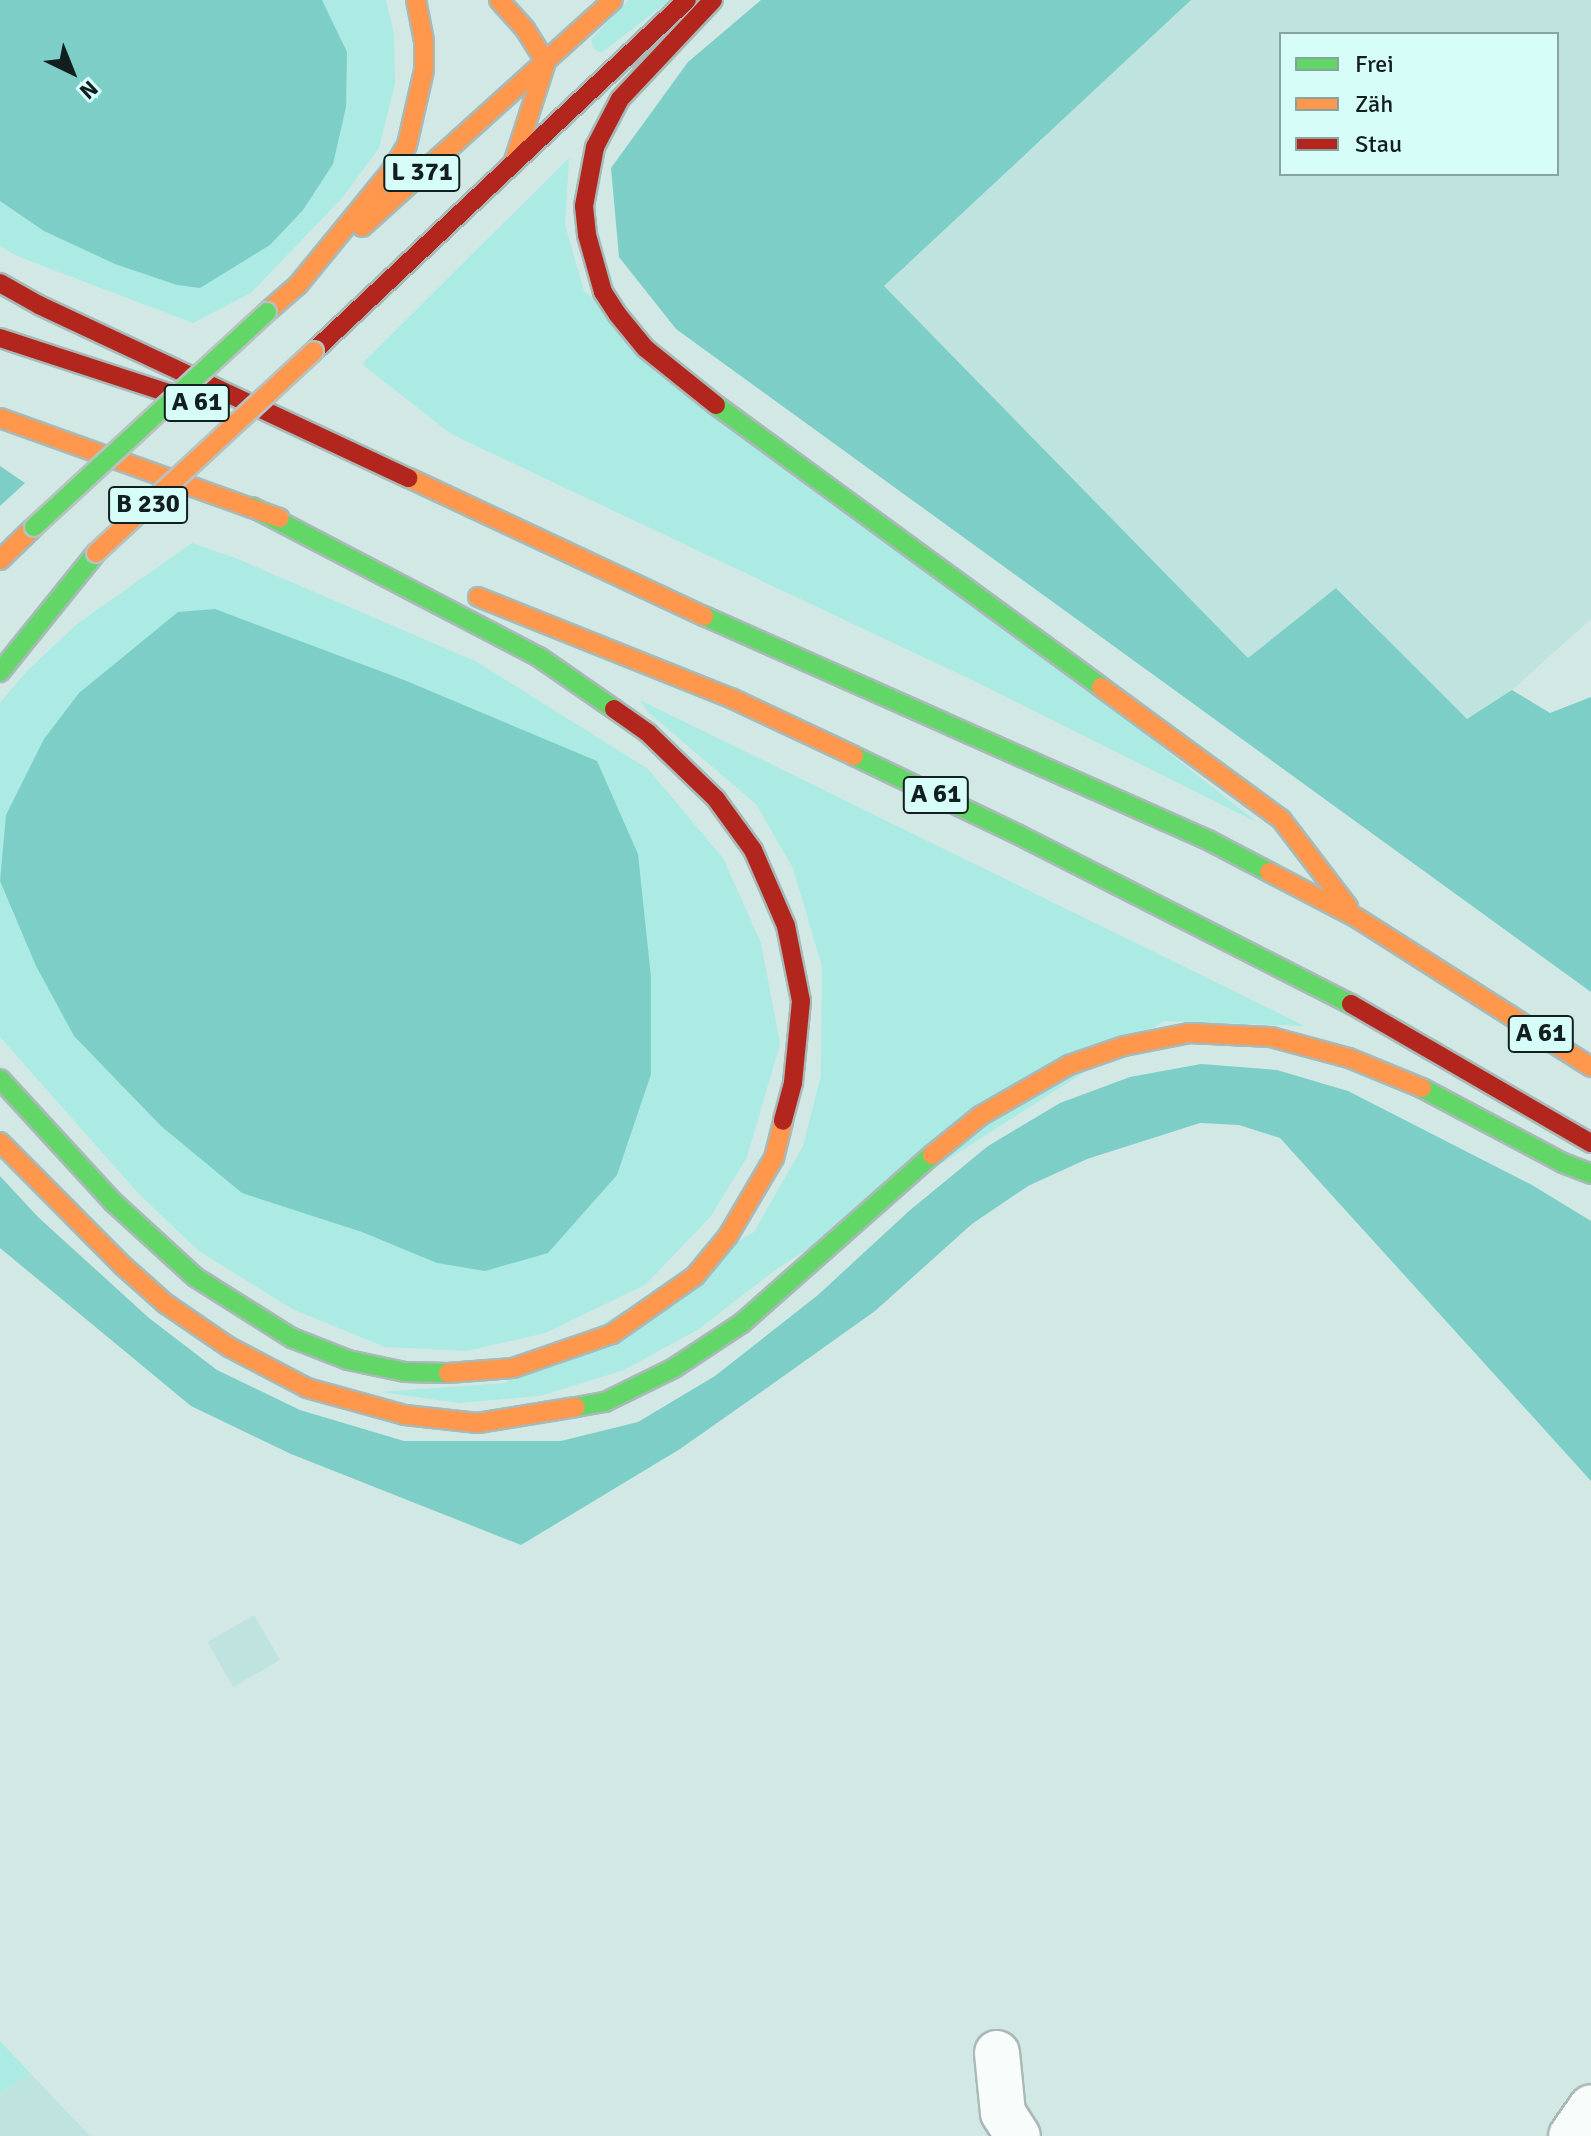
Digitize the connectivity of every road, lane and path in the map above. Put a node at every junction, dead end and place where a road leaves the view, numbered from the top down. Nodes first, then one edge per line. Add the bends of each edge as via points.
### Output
1 (416, 0) edge
2 (499, 0) edge
3 (613, 0) edge
4 (687, 0) edge
5 (713, 0) edge
6 (546, 62) junction
7 (513, 164) junction
8 (0, 283) edge
9 (298, 285) junction
10 (0, 338) edge
11 (0, 418) edge
12 (135, 433) joint
13 (200, 456) joint
14 (393, 467) junction
15 (252, 507) junction
16 (96, 553) junction
17 (0, 560) edge
18 (426, 577) dead end
19 (455, 588) dead end
20 (0, 643) edge
21 (0, 672) edge
22 (1357, 918) junction
23 (1591, 1067) edge
24 (0, 1079) edge
25 (0, 1142) edge
26 (1591, 1143) edge
27 (1591, 1174) edge
28 (997, 2053) dead end
29 (1591, 2107) edge
30 (1018, 2136) edge
31 (1571, 2136) edge

1 - 9 main road via 424,70 407,145
2 - 6 main road
3 - 6 main road, L 371
4 - 7 main road, L 371
5 - 22 main road via 620,99 595,147 585,192 587,235 603,292 618,315 681,379 1281,819
6 - 7 main road
6 - 9 main road, L 371
7 - 13 main road, L 371, bridge
8 - 14 main road
9 - 12 main road, L 371, bridge
10 - 14 main road, A 61
11 - 15 main road
12 - 17 main road, B 230, bridge
13 - 16 main road, B 230, bridge
14 - 22 main road, A 61 via 844,681 1208,840
15 - 18 main road
15 - 24 main road via 539,657 648,733 716,799 753,850 786,926 801,1001 786,1122 774,1158 728,1236 695,1276 612,1334 513,1368 463,1374 405,1372 348,1360 292,1338 195,1277 113,1202
16 - 20 main road, B 230
16 - 21 main road
19 - 26 main road, A 61 via 731,698 1017,834 1307,979
22 - 23 main road, A 61
25 - 27 main road via 122,1265 166,1304 229,1347 307,1388 405,1415 478,1423 605,1402 674,1368 742,1323 980,1116 1069,1065 1124,1046 1189,1033 1230,1034 1271,1037 1336,1054 1432,1092
28 - 30 street via 1003,2113
29 - 31 street

